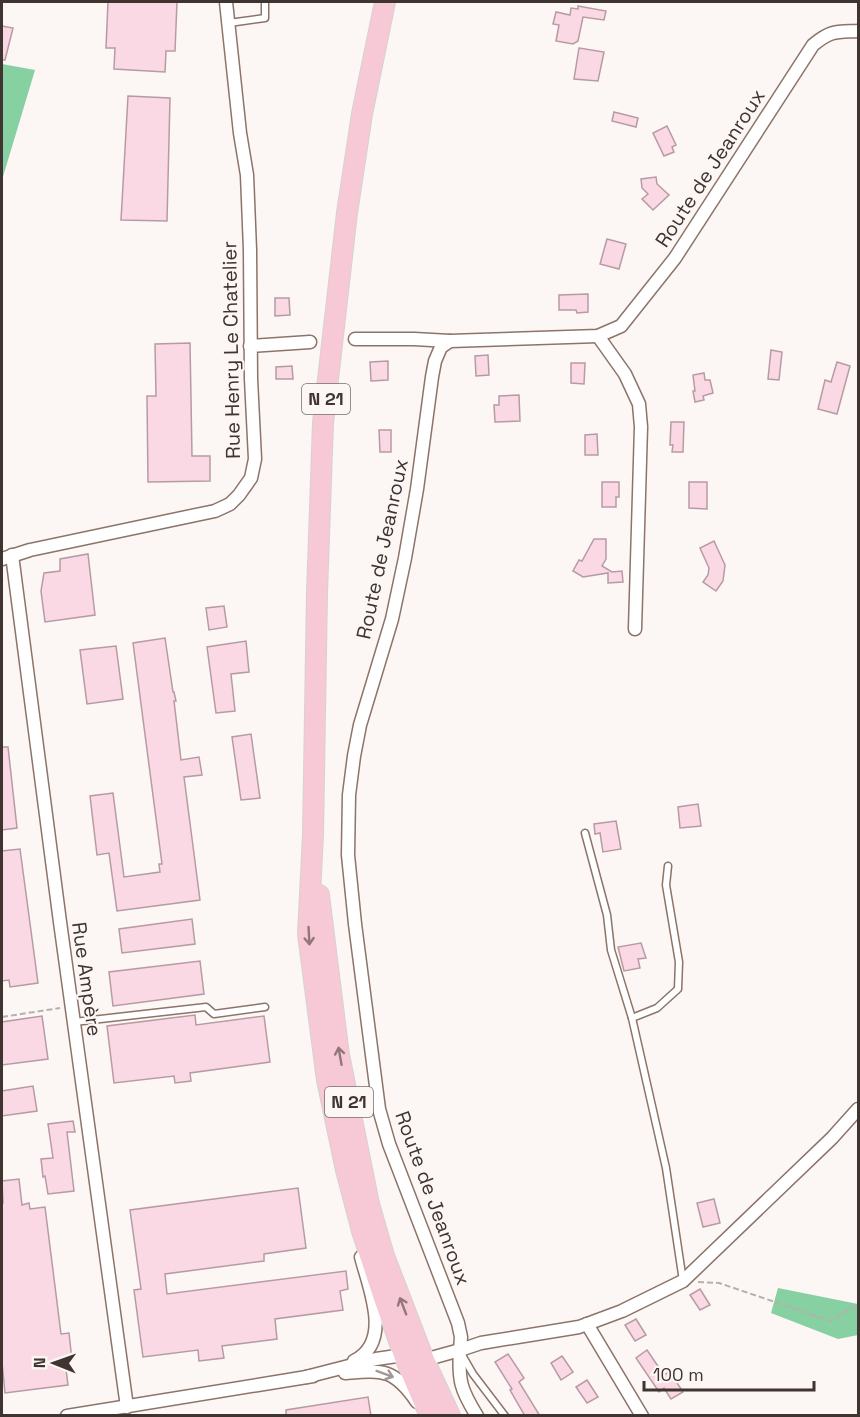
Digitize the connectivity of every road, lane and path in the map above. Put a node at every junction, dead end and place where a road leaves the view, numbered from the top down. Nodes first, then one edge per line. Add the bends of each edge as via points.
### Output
1 (226, 2) edge
2 (265, 2) edge
3 (385, 2) edge
4 (229, 23) junction
5 (858, 31) edge
6 (598, 336) junction
7 (355, 339) dead end
8 (450, 341) junction
9 (310, 342) dead end
10 (250, 346) junction
11 (7, 557) edge
12 (635, 629) dead end
13 (585, 833) dead end
14 (313, 835) junction
15 (668, 866) dead end
16 (71, 1007) junction
17 (265, 1007) dead end
18 (2, 1017) edge
19 (632, 1018) junction
20 (73, 1022) junction
21 (858, 1109) edge
22 (338, 1134) junction
23 (683, 1281) junction
24 (858, 1304) edge
25 (587, 1324) junction
26 (460, 1350) junction
27 (404, 1355) junction
28 (424, 1360) junction
29 (306, 1377) junction
30 (127, 1407) junction
31 (67, 1416) edge
32 (427, 1416) edge
33 (450, 1416) edge
34 (477, 1416) edge
35 (505, 1416) edge
36 (642, 1416) edge

1 - 4 street, Rue Henry Le Chatelier
2 - 4 lane via 265,18
3 - 14 main road, N 21 via 347,213 323,423
4 - 10 street, Rue Henry Le Chatelier via 247,174
5 - 6 street, Route de Jeanroux via 833,32 813,45 675,258 621,326
6 - 8 street, Route de Jeanroux
6 - 12 street via 625,374 639,404
7 - 8 street
8 - 26 street, Route de Jeanroux via 441,347 435,361 405,558 392,619 360,725 349,795 348,855 379,1109 388,1144 458,1323
9 - 10 street
10 - 11 street, Rue Henry Le Chatelier via 255,459 250,478 230,504 215,511
11 - 16 street, Rue Ampère
13 - 19 lane via 607,915 611,950
14 -> 22 main road, N 21 via 308,934
28 -> 14 main road, N 21 via 384,1256 369,1204 339,1055
15 - 19 lane via 666,885 679,962 678,989 657,1008
16 - 18 path
16 - 20 street, Rue Ampère
17 - 20 lane via 214,1014 206,1006
19 - 23 lane via 666,1167
20 - 30 street, Rue Ampère
21 - 23 street
22 - 27 main road, N 21 via 362,1231
22 - 29 street via 335,1145 373,1299 376,1326 368,1352 361,1358
23 - 24 path via 719,1283 831,1321
23 - 25 street
25 - 26 street
25 - 36 street
26 - 28 street
26 - 34 street, Route de Jeanroux via 460,1383
26 - 35 lane
27 - 28 street
27 - 29 street
27 - 32 main road, N 21
28 - 33 main road, N 21
29 - 30 street
29 -> 32 street via 378,1370 393,1376 409,1390
30 - 31 street

